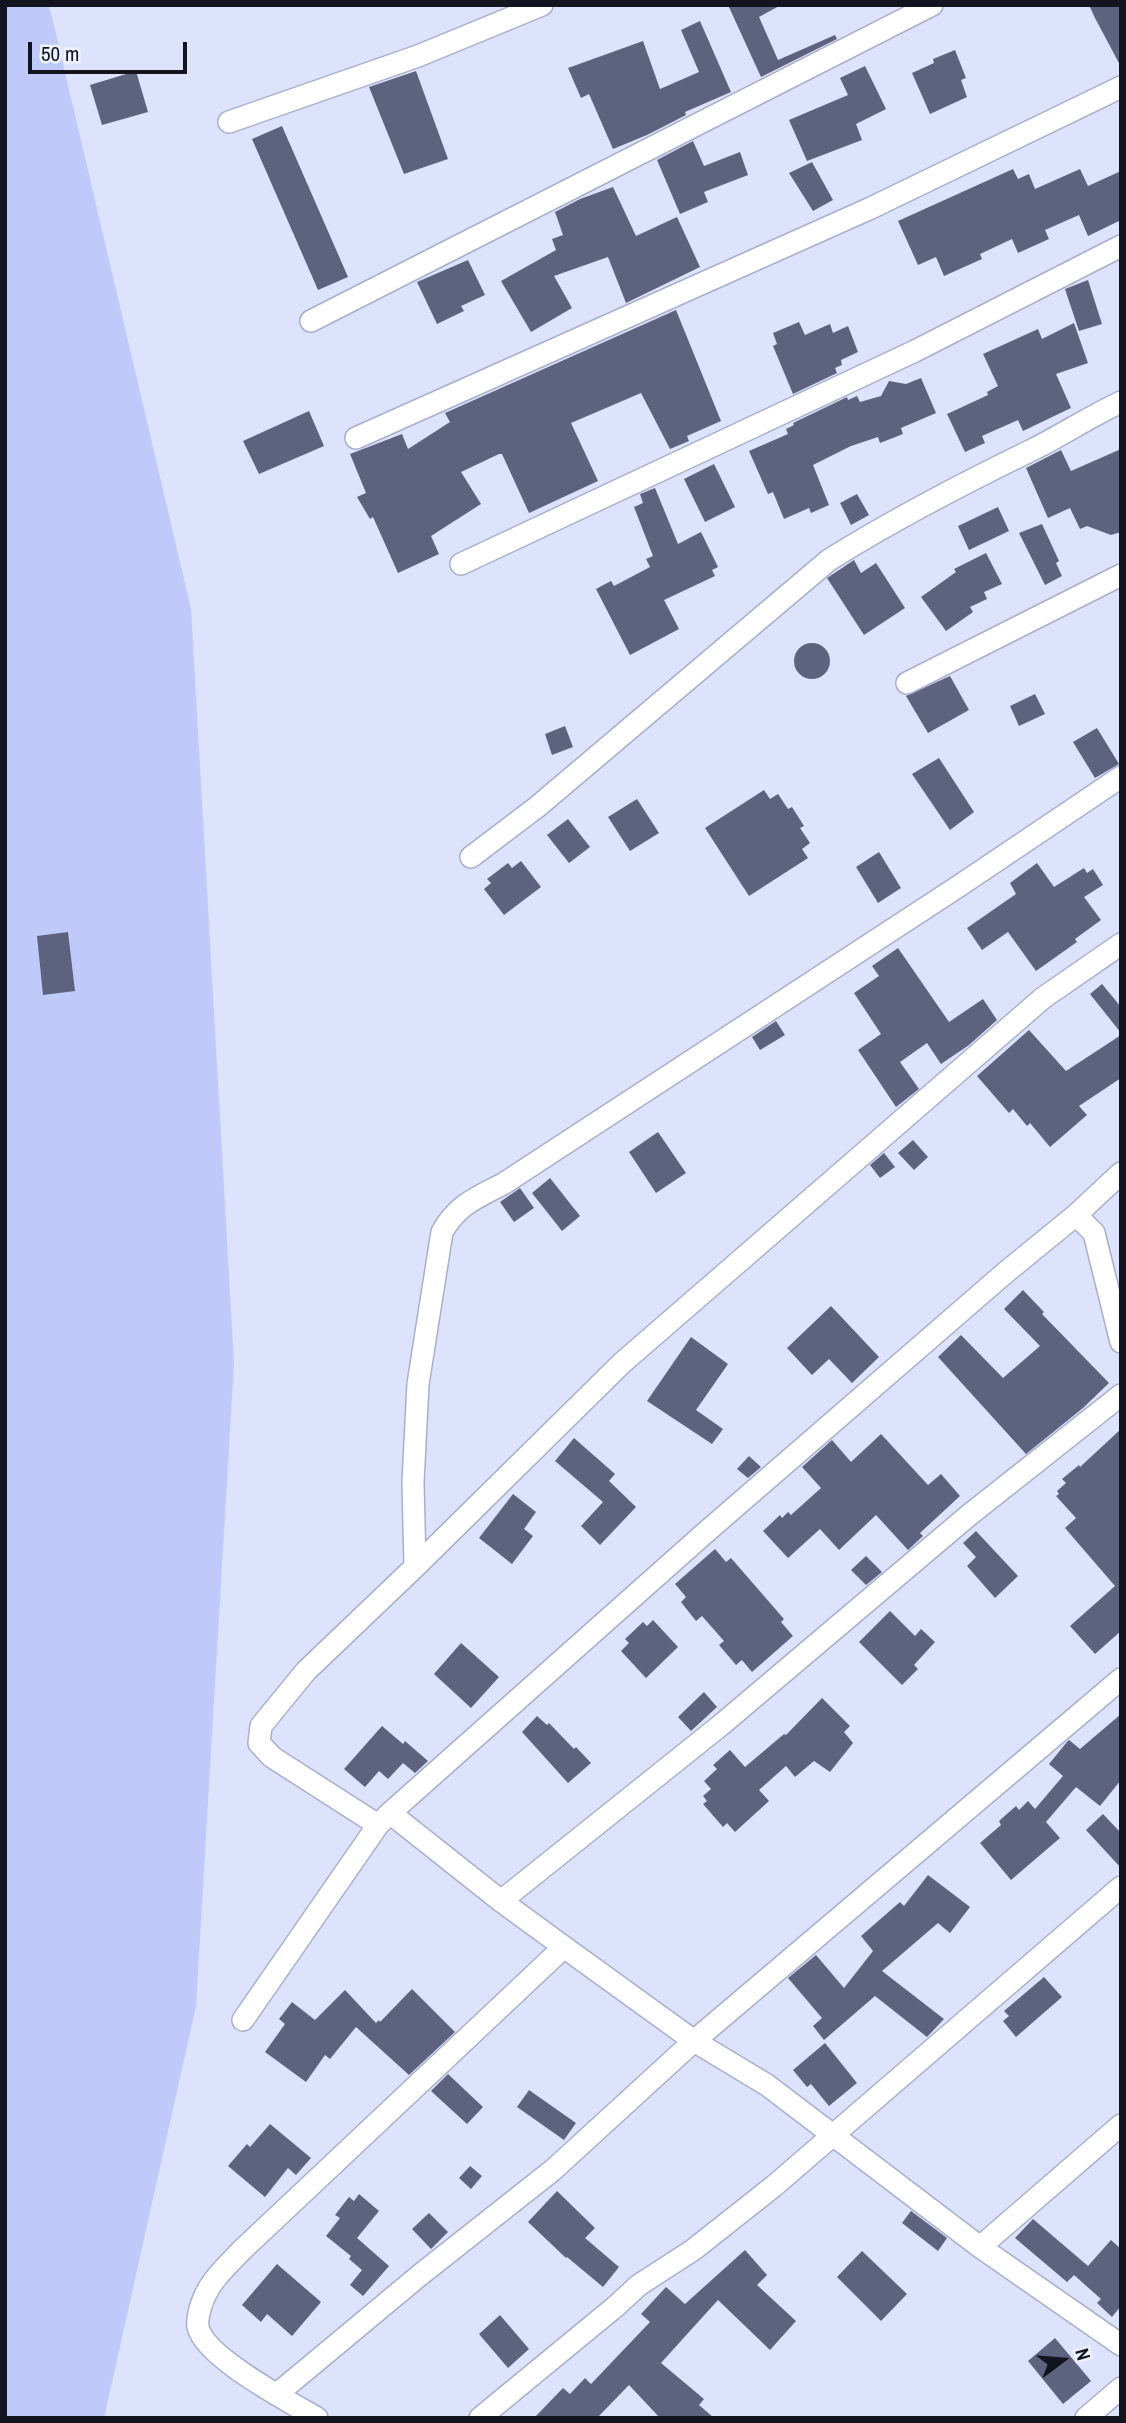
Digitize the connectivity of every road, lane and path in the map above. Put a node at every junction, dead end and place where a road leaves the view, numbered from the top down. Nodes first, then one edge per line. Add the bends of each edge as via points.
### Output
1 (542, 5) edge
2 (932, 5) edge
3 (1121, 87) edge
4 (229, 122) dead end
5 (1121, 246) edge
6 (311, 321) dead end
7 (1121, 402) edge
8 (356, 438) dead end
9 (461, 565) dead end
10 (1121, 575) edge
11 (907, 683) dead end
12 (1121, 777) edge
13 (471, 857) dead end
14 (1121, 944) edge
15 (1121, 1173) edge
16 (1076, 1215) junction
17 (1121, 1342) edge
18 (1121, 1395) edge
19 (415, 1567) junction
20 (1121, 1679) edge
21 (384, 1819) junction
22 (1121, 1887) edge
23 (501, 1901) junction
24 (564, 1947) junction
25 (243, 2020) dead end
26 (694, 2041) junction
27 (1121, 2125) edge
28 (833, 2134) junction
29 (979, 2247) junction
30 (1121, 2345) edge
31 (1121, 2388) edge
32 (277, 2394) junction
33 (317, 2418) edge
34 (480, 2418) edge
35 (1086, 2418) edge

1 - 4 street via 418,56
2 - 6 street
3 - 8 street via 871,208
5 - 9 street via 915,351
7 - 13 street via 829,559 537,807
10 - 11 street
12 - 19 street via 451,1215 442,1232 418,1384
14 - 19 street via 1043,998 622,1363
15 - 16 street
16 - 17 street via 1094,1233
16 - 21 street via 705,1533
18 - 23 street
19 - 21 street via 306,1671 261,1726 258,1743 272,1757
20 - 26 street
21 - 23 street
21 - 25 street
22 - 28 street
23 - 24 street
24 - 26 street
24 - 32 street via 212,2281 200,2306 198,2327 207,2344
26 - 28 street
26 - 32 street via 554,2171
27 - 29 street
28 - 29 street
28 - 34 street via 693,2250 639,2285
29 - 30 street
31 - 35 street
32 - 33 street

